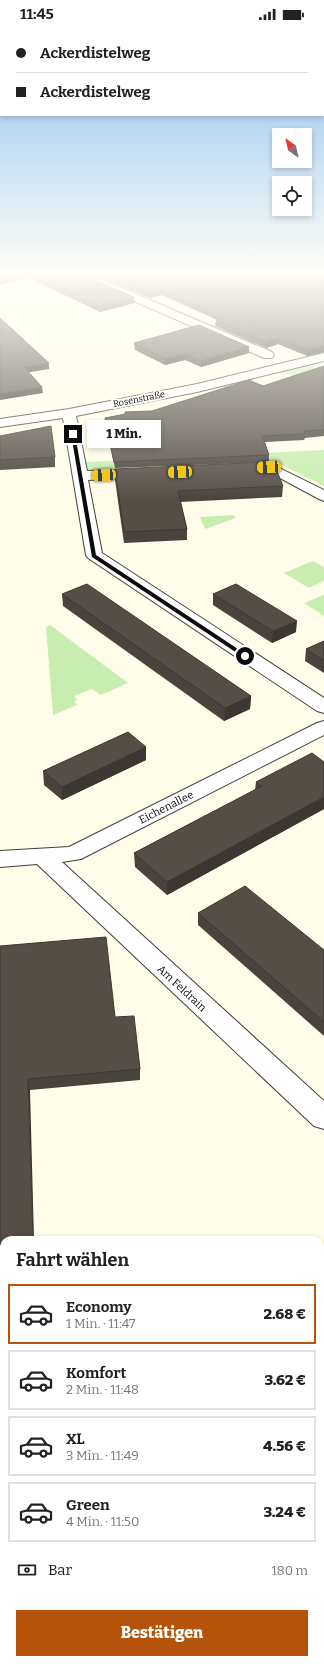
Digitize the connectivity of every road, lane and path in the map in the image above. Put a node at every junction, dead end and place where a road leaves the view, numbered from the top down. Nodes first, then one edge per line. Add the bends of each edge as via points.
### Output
1 (253, 348) edge
2 (268, 355) dead end
3 (324, 357) edge
4 (69, 412) junction
5 (0, 423) edge
6 (238, 469) edge
7 (160, 472) edge
8 (81, 476) junction
9 (324, 496) edge
10 (324, 708) edge
11 (324, 727) edge
12 (42, 856) junction
13 (0, 859) edge
14 (324, 1118) edge

1 - 2 street
3 - 4 street, Rosenstraße via 197,388
4 - 5 street, Rosenstraße
4 - 8 street
6 - 9 street via 269,467
7 - 8 street
8 - 10 street via 94,556
11 - 12 street, Eichenallee via 73,854
12 - 13 street, Eichenallee
12 - 14 street, Am Feldrain

